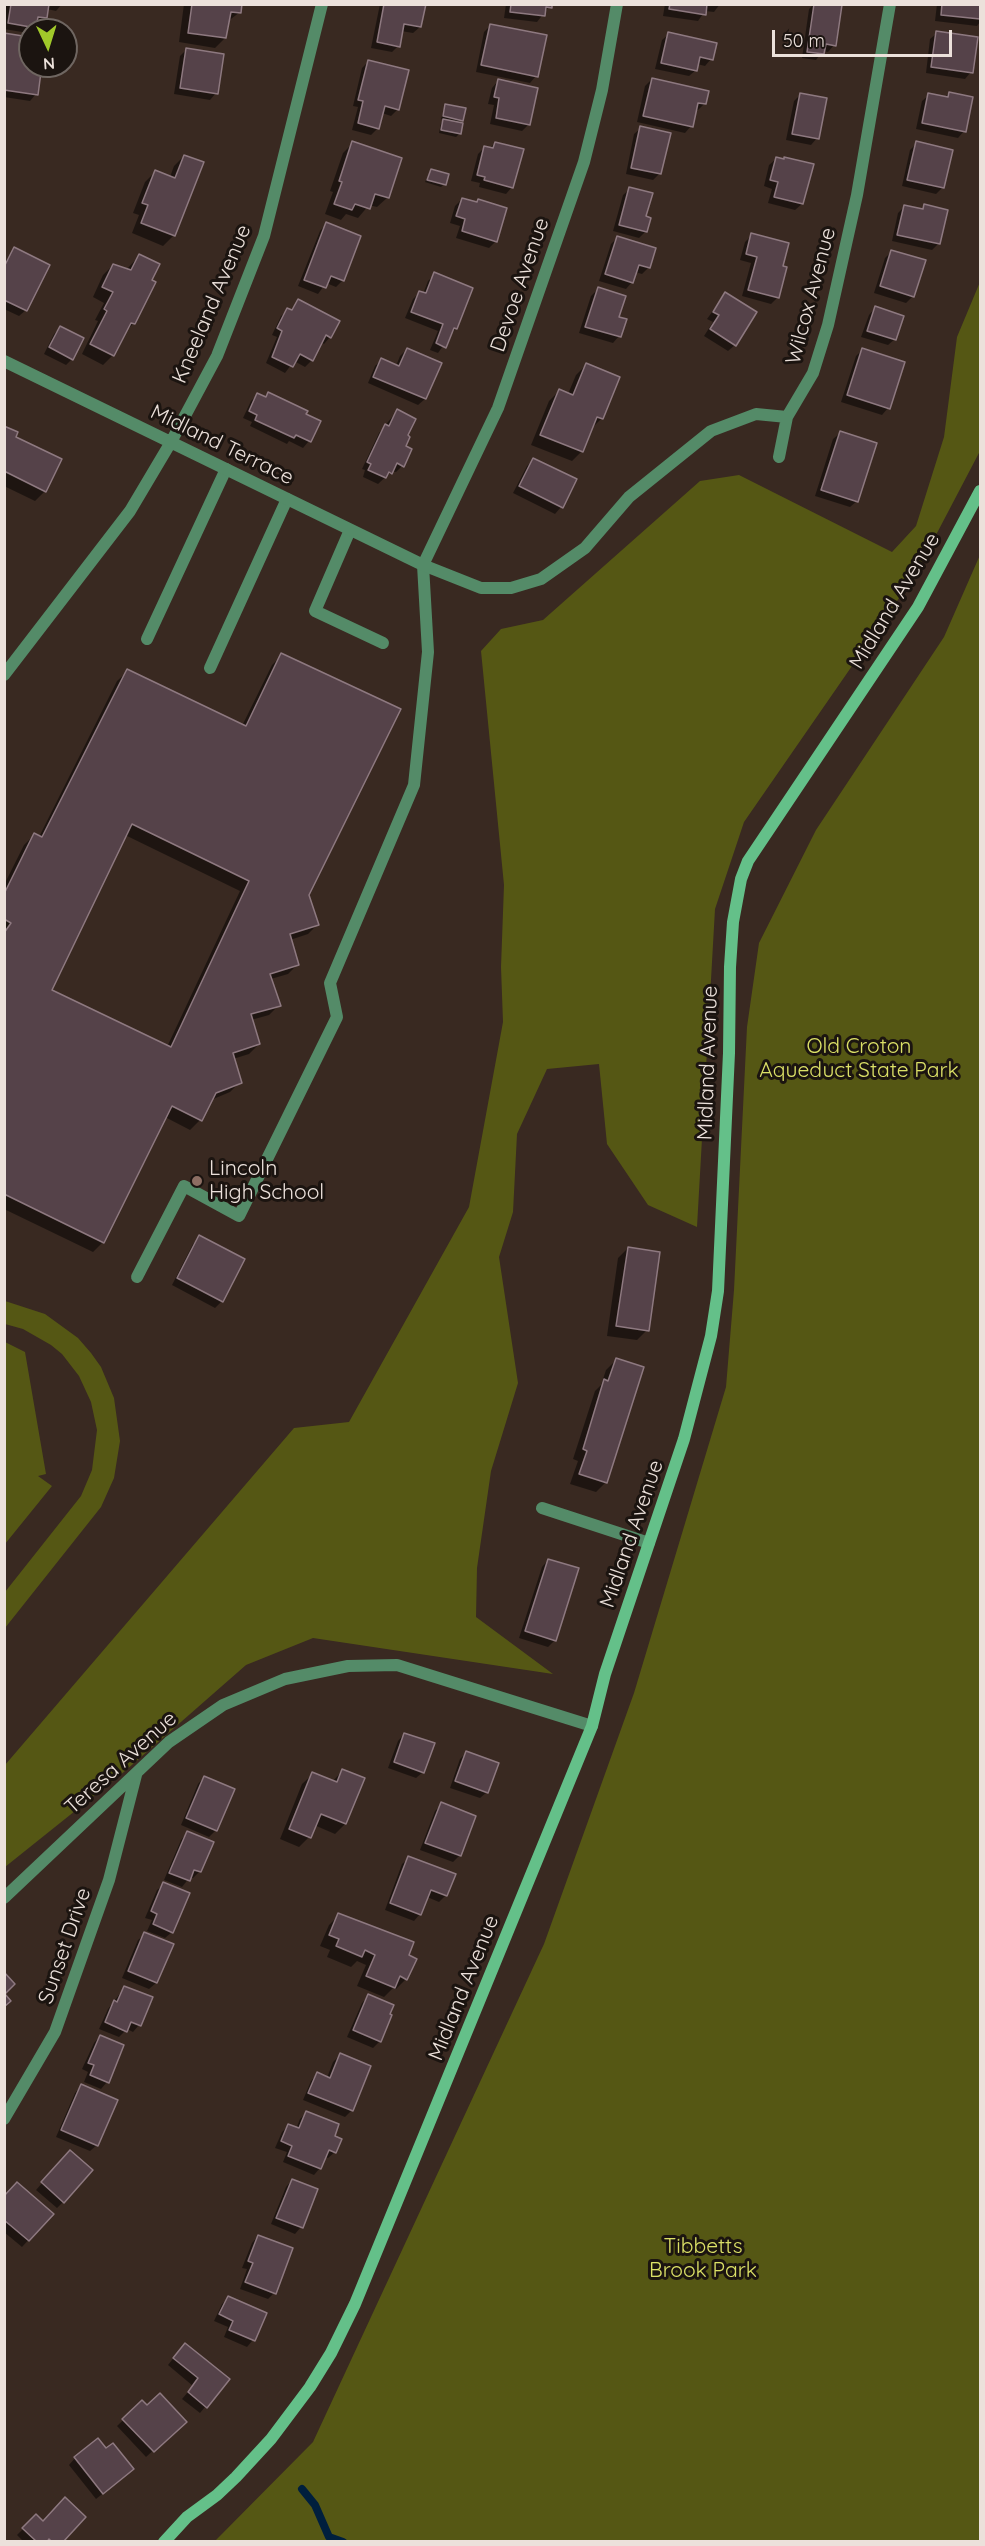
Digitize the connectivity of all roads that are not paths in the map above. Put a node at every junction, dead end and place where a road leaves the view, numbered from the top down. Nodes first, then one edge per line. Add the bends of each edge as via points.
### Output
1 (322, 4) edge
2 (617, 4) edge
3 (890, 4) edge
4 (4, 361) edge
5 (787, 417) junction
6 (171, 442) junction
7 (779, 457) dead end
8 (226, 469) junction
9 (981, 491) edge
10 (288, 499) junction
11 (350, 530) junction
12 (423, 565) junction
13 (147, 639) dead end
14 (383, 643) dead end
15 (210, 668) dead end
16 (4, 675) edge
17 (137, 1277) dead end
18 (542, 1508) dead end
19 (649, 1543) junction
20 (592, 1726) junction
21 (136, 1774) junction
22 (4, 1898) edge
23 (4, 2120) edge
24 (164, 2541) edge

1 - 6 street, Kneeland Avenue via 264,236 217,356
2 - 12 street, Devoe Avenue via 584,162 498,408
3 - 5 street, Wilcox Avenue via 857,195 828,325 813,373
4 - 6 street, Midland Terrace
5 - 7 street, Wilcox Avenue
5 - 12 street via 756,414 711,431 629,497 585,548 541,579 511,588 481,588
6 - 8 street, Midland Terrace
6 - 16 street, Kneeland Avenue via 130,511
8 - 10 street, Midland Terrace
8 - 13 street
9 - 19 street, Midland Avenue via 918,607 748,861 741,879 730,967 716,1302 684,1439
10 - 11 street, Midland Terrace
10 - 15 street
11 - 12 street, Midland Terrace
11 - 14 street via 315,610
12 - 17 street via 428,652 414,785 330,982 337,1017 239,1215 184,1186
18 - 19 street
19 - 20 street, Midland Avenue via 605,1674
20 - 21 street, Teresa Avenue via 397,1665 348,1666 285,1679 223,1705 169,1742
20 - 24 street, Midland Avenue via 355,2304 331,2353 271,2439
21 - 22 street, Teresa Avenue
21 - 23 street, Sunset Drive via 109,1880 55,2032

